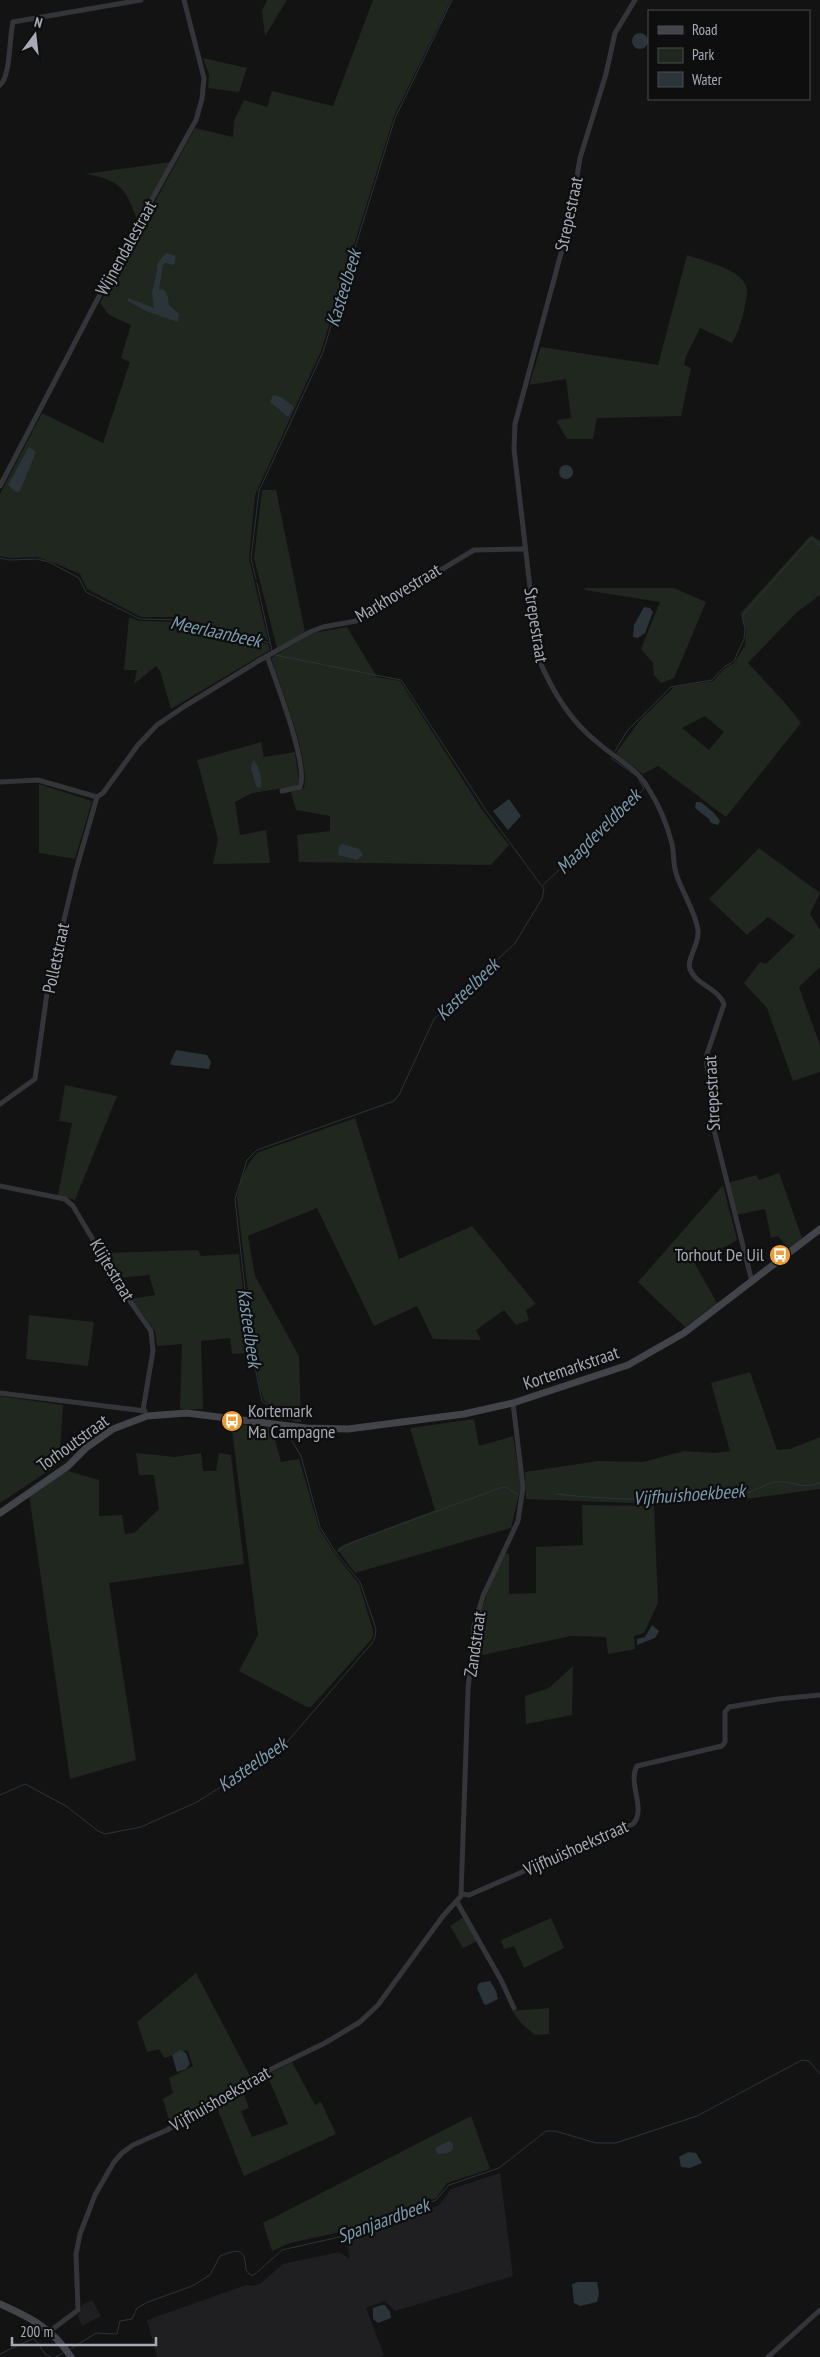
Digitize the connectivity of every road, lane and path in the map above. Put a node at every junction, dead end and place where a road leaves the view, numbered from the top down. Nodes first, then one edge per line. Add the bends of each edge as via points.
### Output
1 (141, 0) edge
2 (184, 0) edge
3 (635, 0) edge
4 (0, 85) edge
5 (0, 486) edge
6 (525, 549) junction
7 (274, 652) joint
8 (267, 656) junction
9 (0, 782) edge
10 (282, 791) dead end
11 (97, 797) junction
12 (0, 1104) edge
13 (0, 1186) edge
14 (820, 1229) edge
15 (752, 1283) junction
16 (0, 1394) edge
17 (513, 1403) junction
18 (145, 1413) junction
19 (290, 1426) joint
20 (0, 1513) edge
21 (820, 1695) edge
22 (462, 1894) junction
23 (457, 1902) junction
24 (514, 2008) dead end
25 (0, 2304) edge
26 (820, 2310) edge
27 (50, 2331) junction
28 (70, 2356) edge
29 (768, 2357) edge

1 - 4 street via 13,22 6,70
2 - 5 street, Wijnendalestraat via 204,78 196,120 108,279
3 - 6 street, Strepestraat via 615,33 580,158 570,220 515,424 514,449
6 - 7 street, Markhovestraat via 474,550 356,621 323,627
6 - 15 street, Strepestraat via 538,657 548,683 590,736 639,774 648,788 666,823 676,873 698,930 690,968 693,975 722,998 724,1004 706,1057 712,1122
7 - 8 street, Polletstraat
8 - 10 street via 303,776 300,787
8 - 11 street, Polletstraat via 157,725
9 - 11 street via 38,780
11 - 12 street, Polletstraat via 48,986 35,1079
13 - 18 street, Klijtestraat via 65,1199 73,1206 125,1294 152,1331
14 - 15 street, Kortemarkstraat
15 - 17 street, Kortemarkstraat via 684,1333 628,1365
16 - 18 street
17 - 19 street, Kortemarkstraat via 464,1414 348,1429
17 - 22 street, Zandstraat via 524,1487 518,1521 483,1596 474,1626 468,1690
18 - 19 street, Torhoutstraat via 187,1413
18 - 20 street, Torhoutstraat via 86,1448 68,1466
21 - 22 street, Vijfhuishoekstraat via 727,1708 722,1746 637,1766 634,1778 638,1814 633,1824 469,1895
22 - 23 street, Vijfhuishoekstraat
23 - 24 street
23 - 27 street, Vijfhuishoekstraat via 443,1916 378,2005 360,2022 122,2153 95,2195 80,2234 76,2254 78,2310
25 - 27 street
26 - 29 street
27 - 28 street

